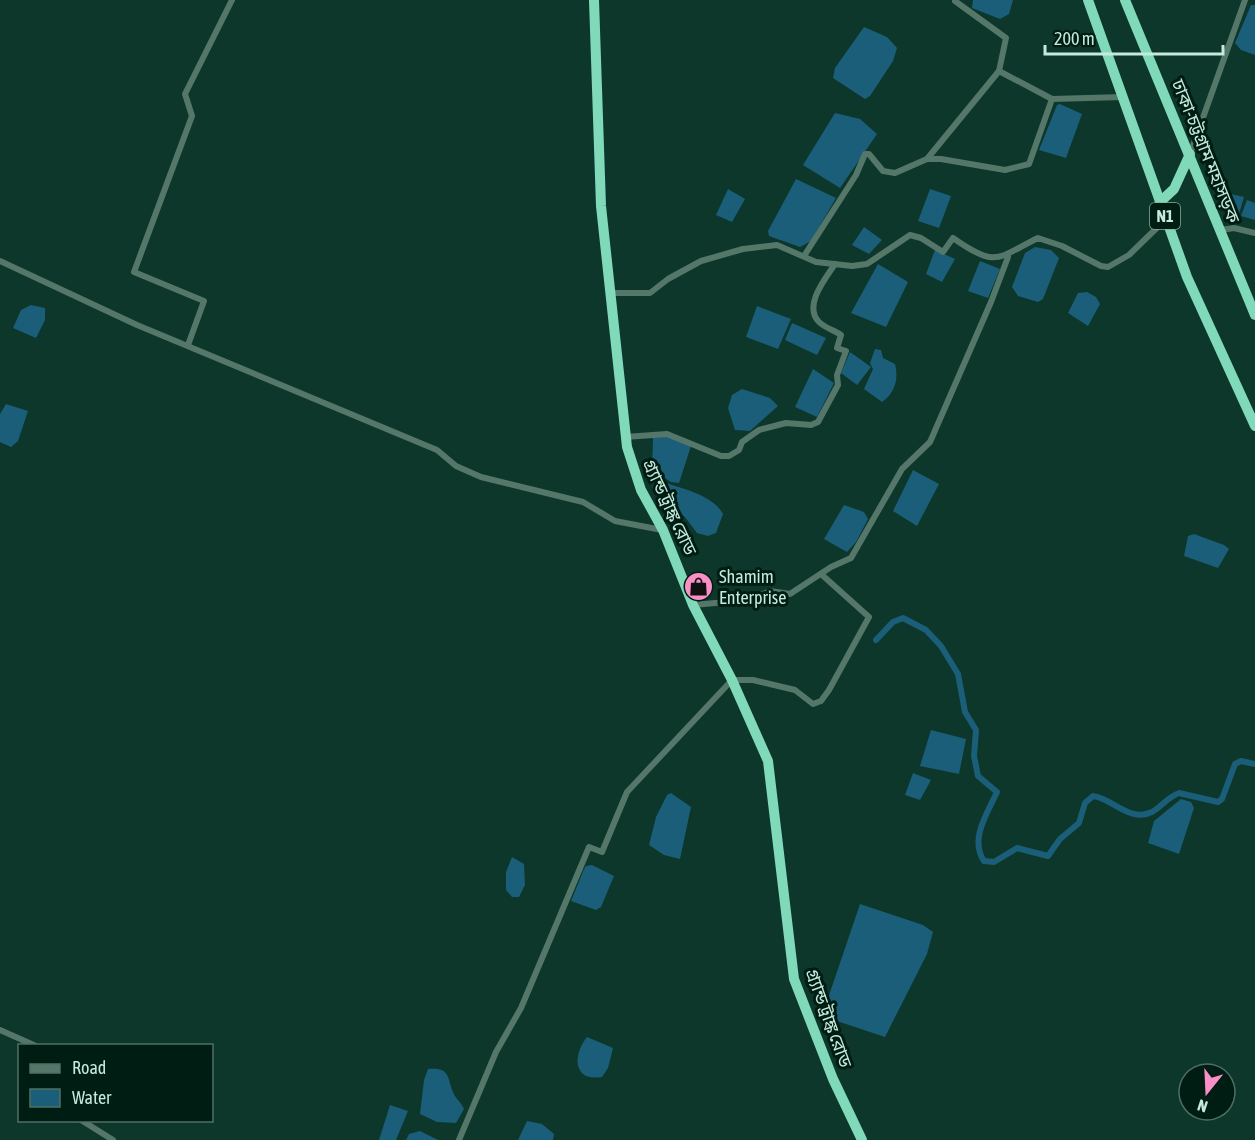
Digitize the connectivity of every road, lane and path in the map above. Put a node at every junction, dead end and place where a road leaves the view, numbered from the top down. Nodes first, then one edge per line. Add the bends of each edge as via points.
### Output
1 (232, 0) edge
2 (594, 0) edge
3 (1088, 0) edge
4 (1125, 0) edge
5 (1245, 0) edge
6 (956, 1) edge
7 (999, 71) junction
8 (1123, 98) junction
9 (1052, 99) junction
10 (1190, 154) junction
11 (927, 159) junction
12 (1160, 202) junction
13 (1166, 219) junction
14 (1221, 230) junction
15 (1255, 233) edge
16 (804, 256) junction
17 (1008, 256) junction
18 (0, 261) edge
19 (835, 264) junction
20 (610, 293) junction
21 (1255, 315) edge
22 (188, 345) junction
23 (1255, 426) edge
24 (625, 437) junction
25 (663, 530) junction
26 (821, 574) junction
27 (693, 605) junction
28 (732, 680) junction
29 (0, 1030) edge
30 (32, 1044) edge
31 (84, 1122) edge
32 (113, 1140) edge
33 (459, 1140) edge
34 (862, 1140) edge

1 - 22 street via 185,94 192,116 134,272 204,301
2 - 20 highway, গ্র্যান্ড ট্রাঙ্ক রোড via 601,206
3 - 8 highway, N1
4 - 10 highway, ঢাকা-চট্টগ্রাম মহাসড়ক
5 - 10 street
6 - 7 street via 1006,38
7 - 9 street
7 - 11 street
8 - 9 street
8 - 12 highway, N1
9 - 11 street via 1029,164 1005,170
10 - 12 highway via 1174,189
10 - 14 highway, ঢাকা-চট্টগ্রাম মহাসড়ক
11 - 16 street via 895,173 883,171 865,154 856,175
12 - 13 highway, N1
13 - 17 street via 1129,255 1108,267 1038,238
13 - 23 highway, N1 via 1204,316
14 - 15 street via 1234,228
14 - 21 highway, ঢাকা-চট্টগ্রাম মহাসড়ক
16 - 19 street
16 - 20 street via 777,245 743,249 701,261 650,293
17 - 19 street via 996,259 983,255 953,238 943,252 910,235 867,264
17 - 26 street via 992,302 930,442 902,469 851,558
18 - 22 street
19 - 24 street via 819,290 814,314 819,322 841,335 837,348 846,351 837,375 838,385 818,422 786,423 759,430 729,456 667,434
20 - 24 highway, গ্র্যান্ড ট্রাঙ্ক রোড
22 - 25 street via 437,450 456,466 481,477 583,502 615,521
24 - 25 highway, গ্র্যান্ড ট্রাঙ্ক রোড via 641,490
25 - 27 highway, গ্র্যান্ড ট্রাঙ্ক রোড
26 - 27 street via 790,594 770,591 749,600
26 - 28 street via 869,617 821,701 813,704 795,690 753,680
27 - 28 highway, গ্র্যান্ড ট্রাঙ্ক রোড
28 - 33 street via 627,792 602,852 589,847 521,1008 496,1052
28 - 34 highway, গ্র্যান্ড ট্রাঙ্ক রোড via 768,761 794,979
29 - 30 street
31 - 32 street

